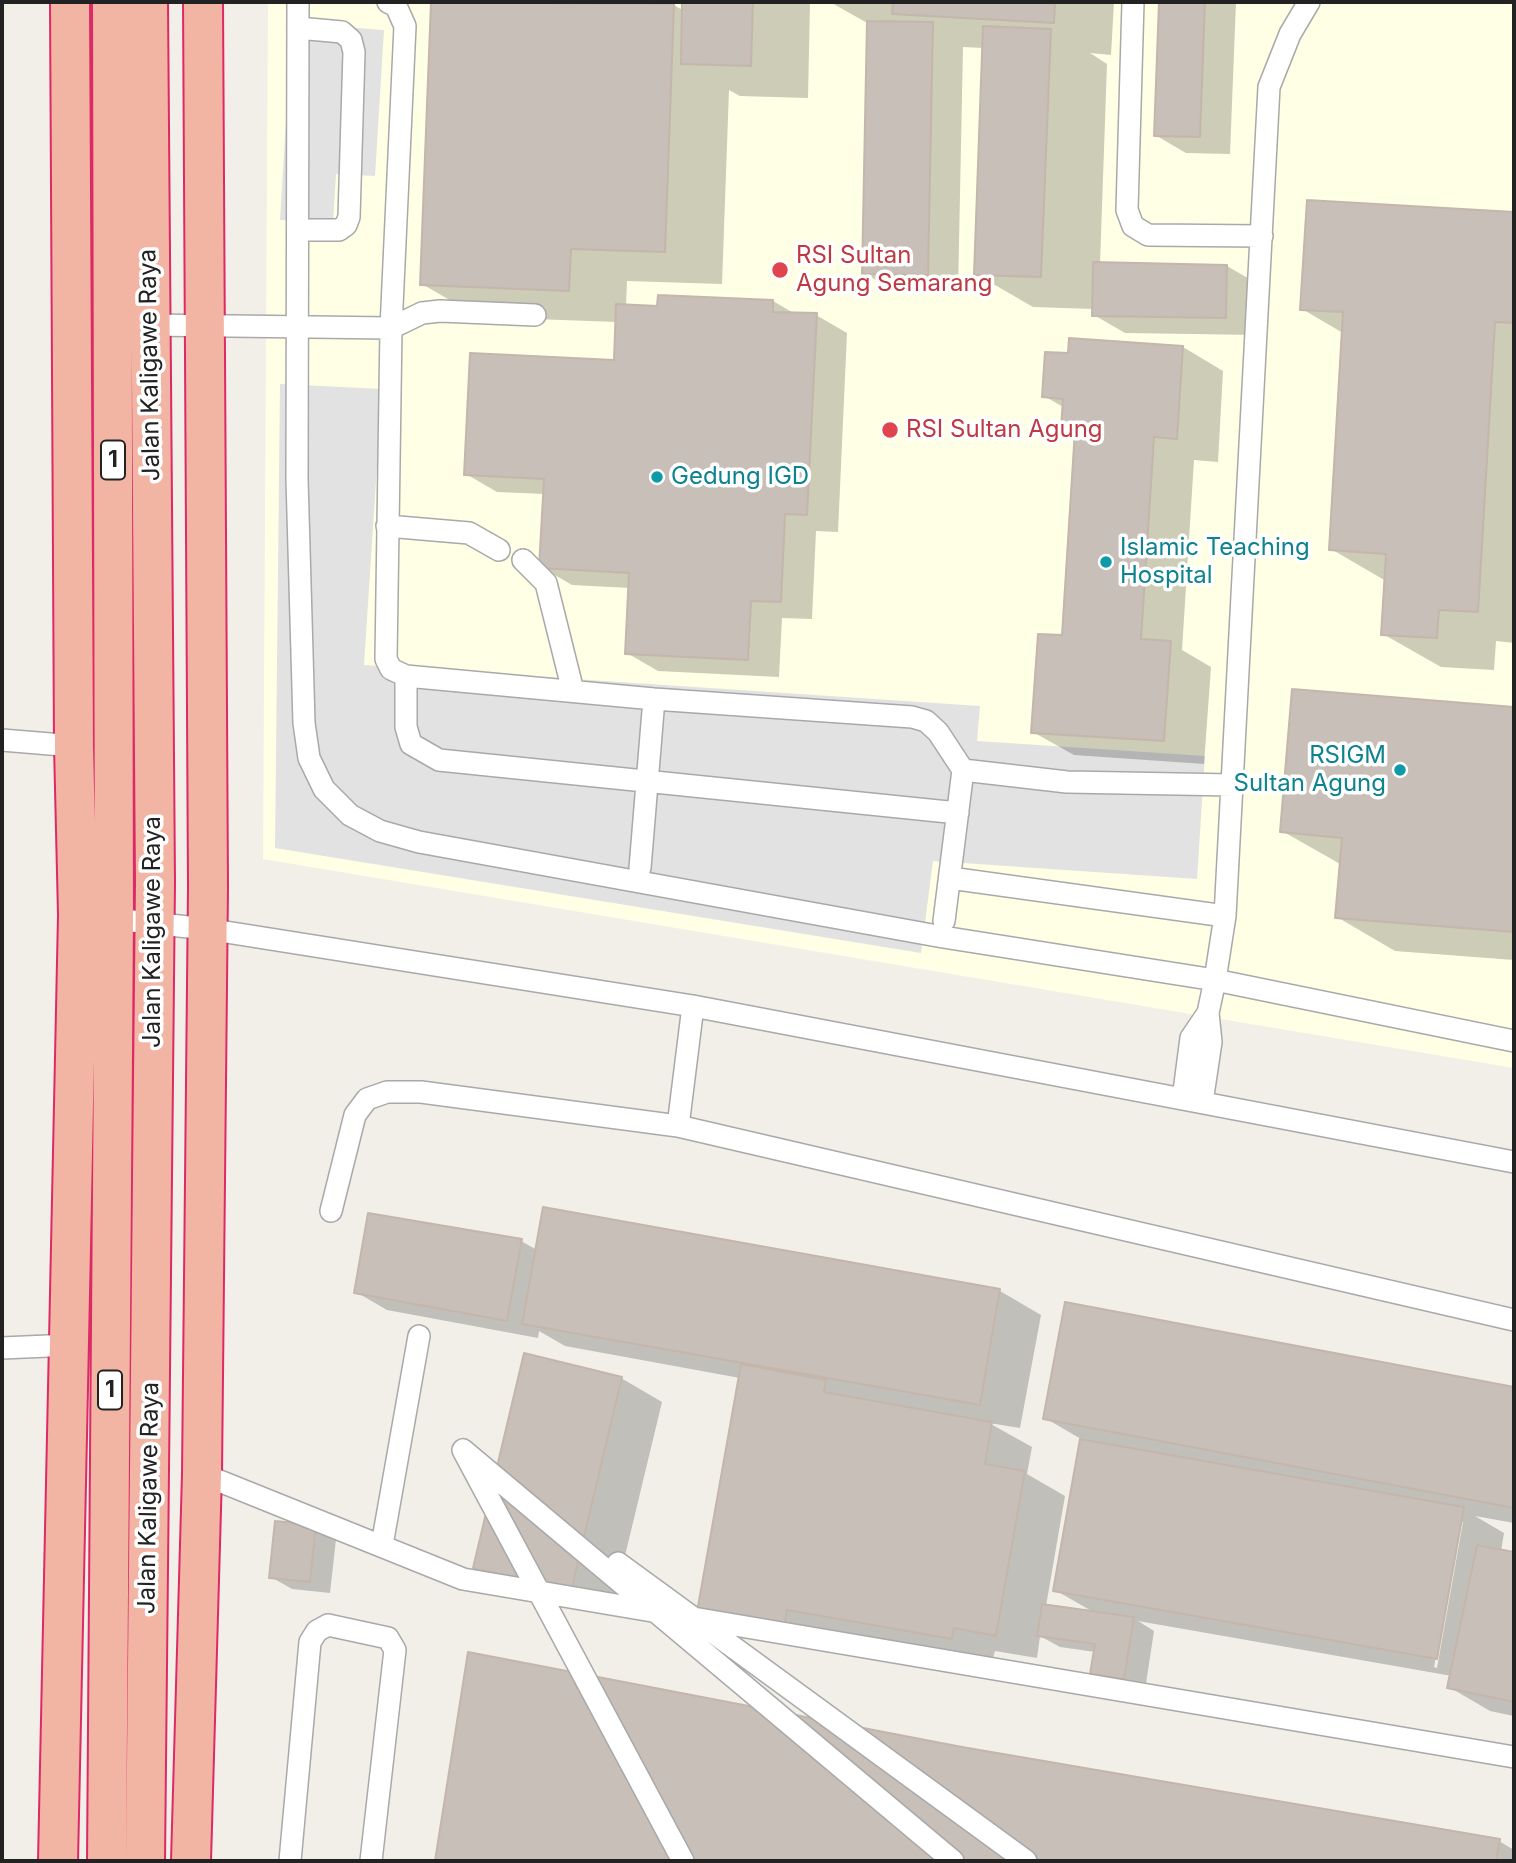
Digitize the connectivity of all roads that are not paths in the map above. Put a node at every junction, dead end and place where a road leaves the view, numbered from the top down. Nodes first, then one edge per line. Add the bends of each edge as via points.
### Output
1 (70, 2) edge
2 (112, 2) edge
3 (148, 2) edge
4 (203, 2) edge
5 (298, 2) edge
6 (388, 2) edge
7 (1133, 2) edge
8 (1309, 2) edge
9 (298, 28) junction
10 (299, 230) junction
11 (1262, 236) junction
12 (536, 315) dead end
13 (149, 325) junction
14 (203, 326) junction
15 (298, 327) junction
16 (391, 328) junction
17 (387, 526) junction
18 (499, 550) dead end
19 (523, 560) dead end
20 (406, 676) junction
21 (573, 691) junction
22 (654, 699) junction
23 (2, 740) edge
24 (65, 745) junction
25 (963, 769) junction
26 (649, 782) junction
27 (1233, 785) junction
28 (958, 813) junction
29 (639, 867) dead end
30 (950, 878) junction
31 (1225, 916) junction
32 (96, 917) junction
33 (944, 921) dead end
34 (153, 923) junction
35 (207, 929) junction
36 (1215, 980) junction
37 (693, 1006) junction
38 (1514, 1041) edge
39 (1193, 1101) junction
40 (678, 1126) junction
41 (1514, 1162) edge
42 (331, 1211) dead end
43 (1514, 1320) edge
44 (419, 1336) dead end
45 (71, 1345) junction
46 (2, 1348) edge
47 (463, 1450) junction
48 (202, 1474) junction
49 (382, 1545) junction
50 (1514, 1757) edge
51 (58, 1861) edge
52 (107, 1861) edge
53 (145, 1861) edge
54 (191, 1861) edge
55 (290, 1861) edge
56 (371, 1861) edge
57 (683, 1861) edge
58 (953, 1861) edge
59 (1026, 1861) edge

1 - 24 highway
2 - 32 highway, Jalan Kaligawe Raya / 1
3 - 13 highway, Jalan Kaligawe Raya / 1
4 - 14 highway
5 - 9 lane
6 - 16 lane via 396,6 405,26
7 - 11 lane via 1127,210 1133,226 1148,235
8 - 11 lane via 1290,34 1269,87
9 - 10 lane
9 - 10 lane via 342,32 351,40 354,52 349,217 339,230
10 - 15 lane
11 - 27 lane
12 - 16 lane via 440,311 422,313
13 - 14 lane
13 - 34 highway, Jalan Kaligawe Raya / 1
14 - 15 lane
14 - 35 highway
15 - 16 lane
15 - 36 lane via 304,723 309,758 324,789 350,815 380,831 419,842 638,884
16 - 17 lane
17 - 18 lane via 469,533
17 - 20 lane via 386,659 391,669
19 - 21 lane via 546,583
20 - 21 lane
20 - 26 lane via 406,727 411,744 424,754 439,760
21 - 22 lane
22 - 25 lane via 912,717 926,721 938,732
22 - 26 lane
23 - 24 lane
24 - 32 highway
25 - 27 lane via 1067,782
25 - 28 lane
26 - 28 lane
26 - 29 lane
27 - 31 lane
28 - 30 lane
30 - 31 lane
30 - 33 lane
31 - 36 lane
32 - 34 lane
32 - 45 highway
32 - 52 highway, Jalan Kaligawe Raya / 1
34 - 35 lane
34 - 53 highway, Jalan Kaligawe Raya / 1
35 - 37 lane
35 - 48 highway
36 - 38 lane
36 - 39 lane via 1208,1013 1211,1042
37 - 39 lane
37 - 40 lane
39 - 41 lane
40 - 42 lane via 421,1092 387,1092 367,1099 355,1115
40 - 43 lane
44 - 49 lane
45 - 46 lane
45 - 51 highway
47 - 57 lane
47 - 58 lane
47 - 59 lane
48 - 49 lane
48 - 54 highway
49 - 50 lane via 463,1579
55 - 56 lane via 310,1642 328,1625 388,1638 395,1650

